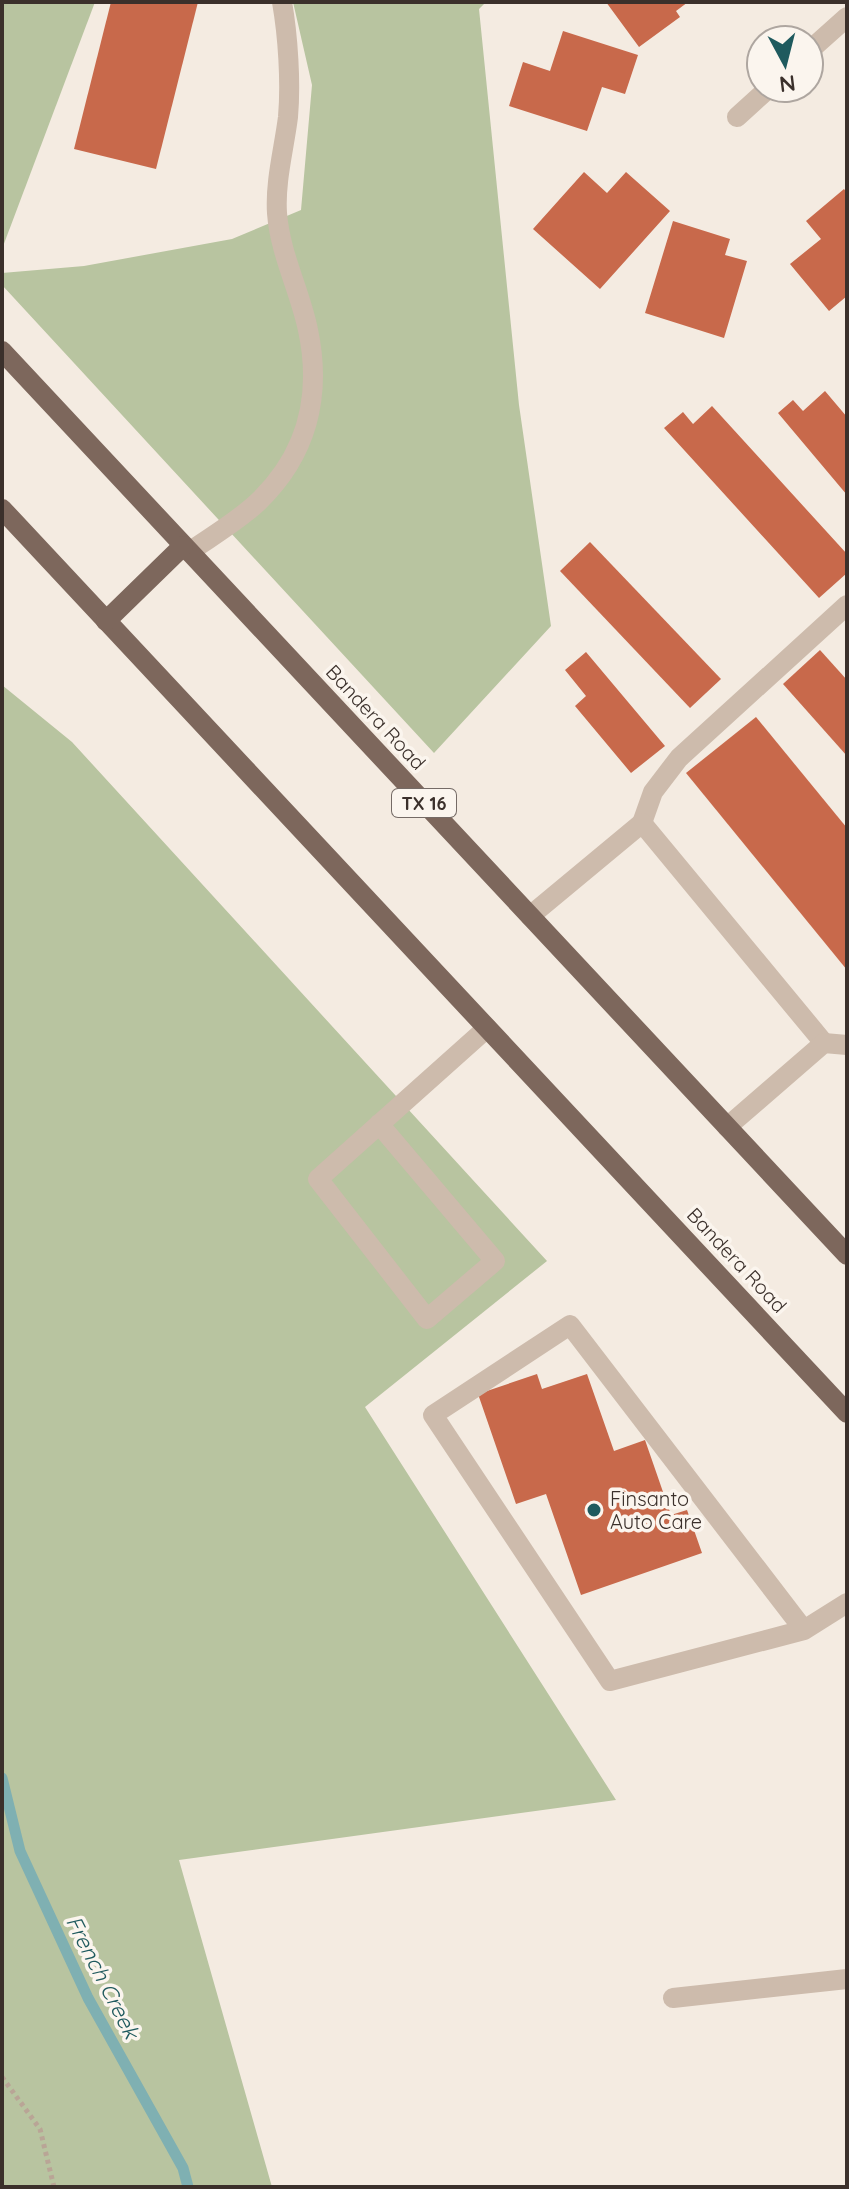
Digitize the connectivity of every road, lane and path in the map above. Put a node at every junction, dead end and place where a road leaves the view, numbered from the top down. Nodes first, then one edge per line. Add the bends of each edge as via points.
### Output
1 (282, 2) edge
2 (847, 17) edge
3 (825, 37) edge
4 (751, 104) edge
5 (737, 117) dead end
6 (2, 351) edge
7 (2, 509) edge
8 (186, 549) junction
9 (847, 605) edge
10 (106, 621) junction
11 (642, 823) junction
12 (530, 916) junction
13 (487, 1028) junction
14 (824, 1043) junction
15 (847, 1045) edge
16 (379, 1124) junction
17 (727, 1127) junction
18 (847, 1255) edge
19 (847, 1413) edge
20 (847, 1603) edge
21 (804, 1630) junction
22 (847, 1979) edge
23 (673, 1998) dead end
24 (2, 2077) edge
25 (54, 2187) edge

1 - 8 street via 288,114 277,213 308,330 314,383 308,425 297,450 258,502
2 - 3 street
4 - 5 street
6 - 8 main road, Bandera Road / TX 16
7 - 10 main road, Bandera Road
8 - 10 main road
8 - 12 main road, Bandera Road / TX 16
9 - 11 street via 679,758 653,792
10 - 13 main road, Bandera Road
11 - 12 street
11 - 14 street
12 - 17 main road, Bandera Road / TX 16
13 - 16 street
13 - 19 main road, Bandera Road
14 - 15 street
14 - 17 street
16 - 16 street via 318,1179 427,1319 495,1261
17 - 18 main road, Bandera Road / TX 16
20 - 21 street
21 - 21 street via 570,1325 433,1415 610,1681
22 - 23 street
24 - 25 path via 40,2129

